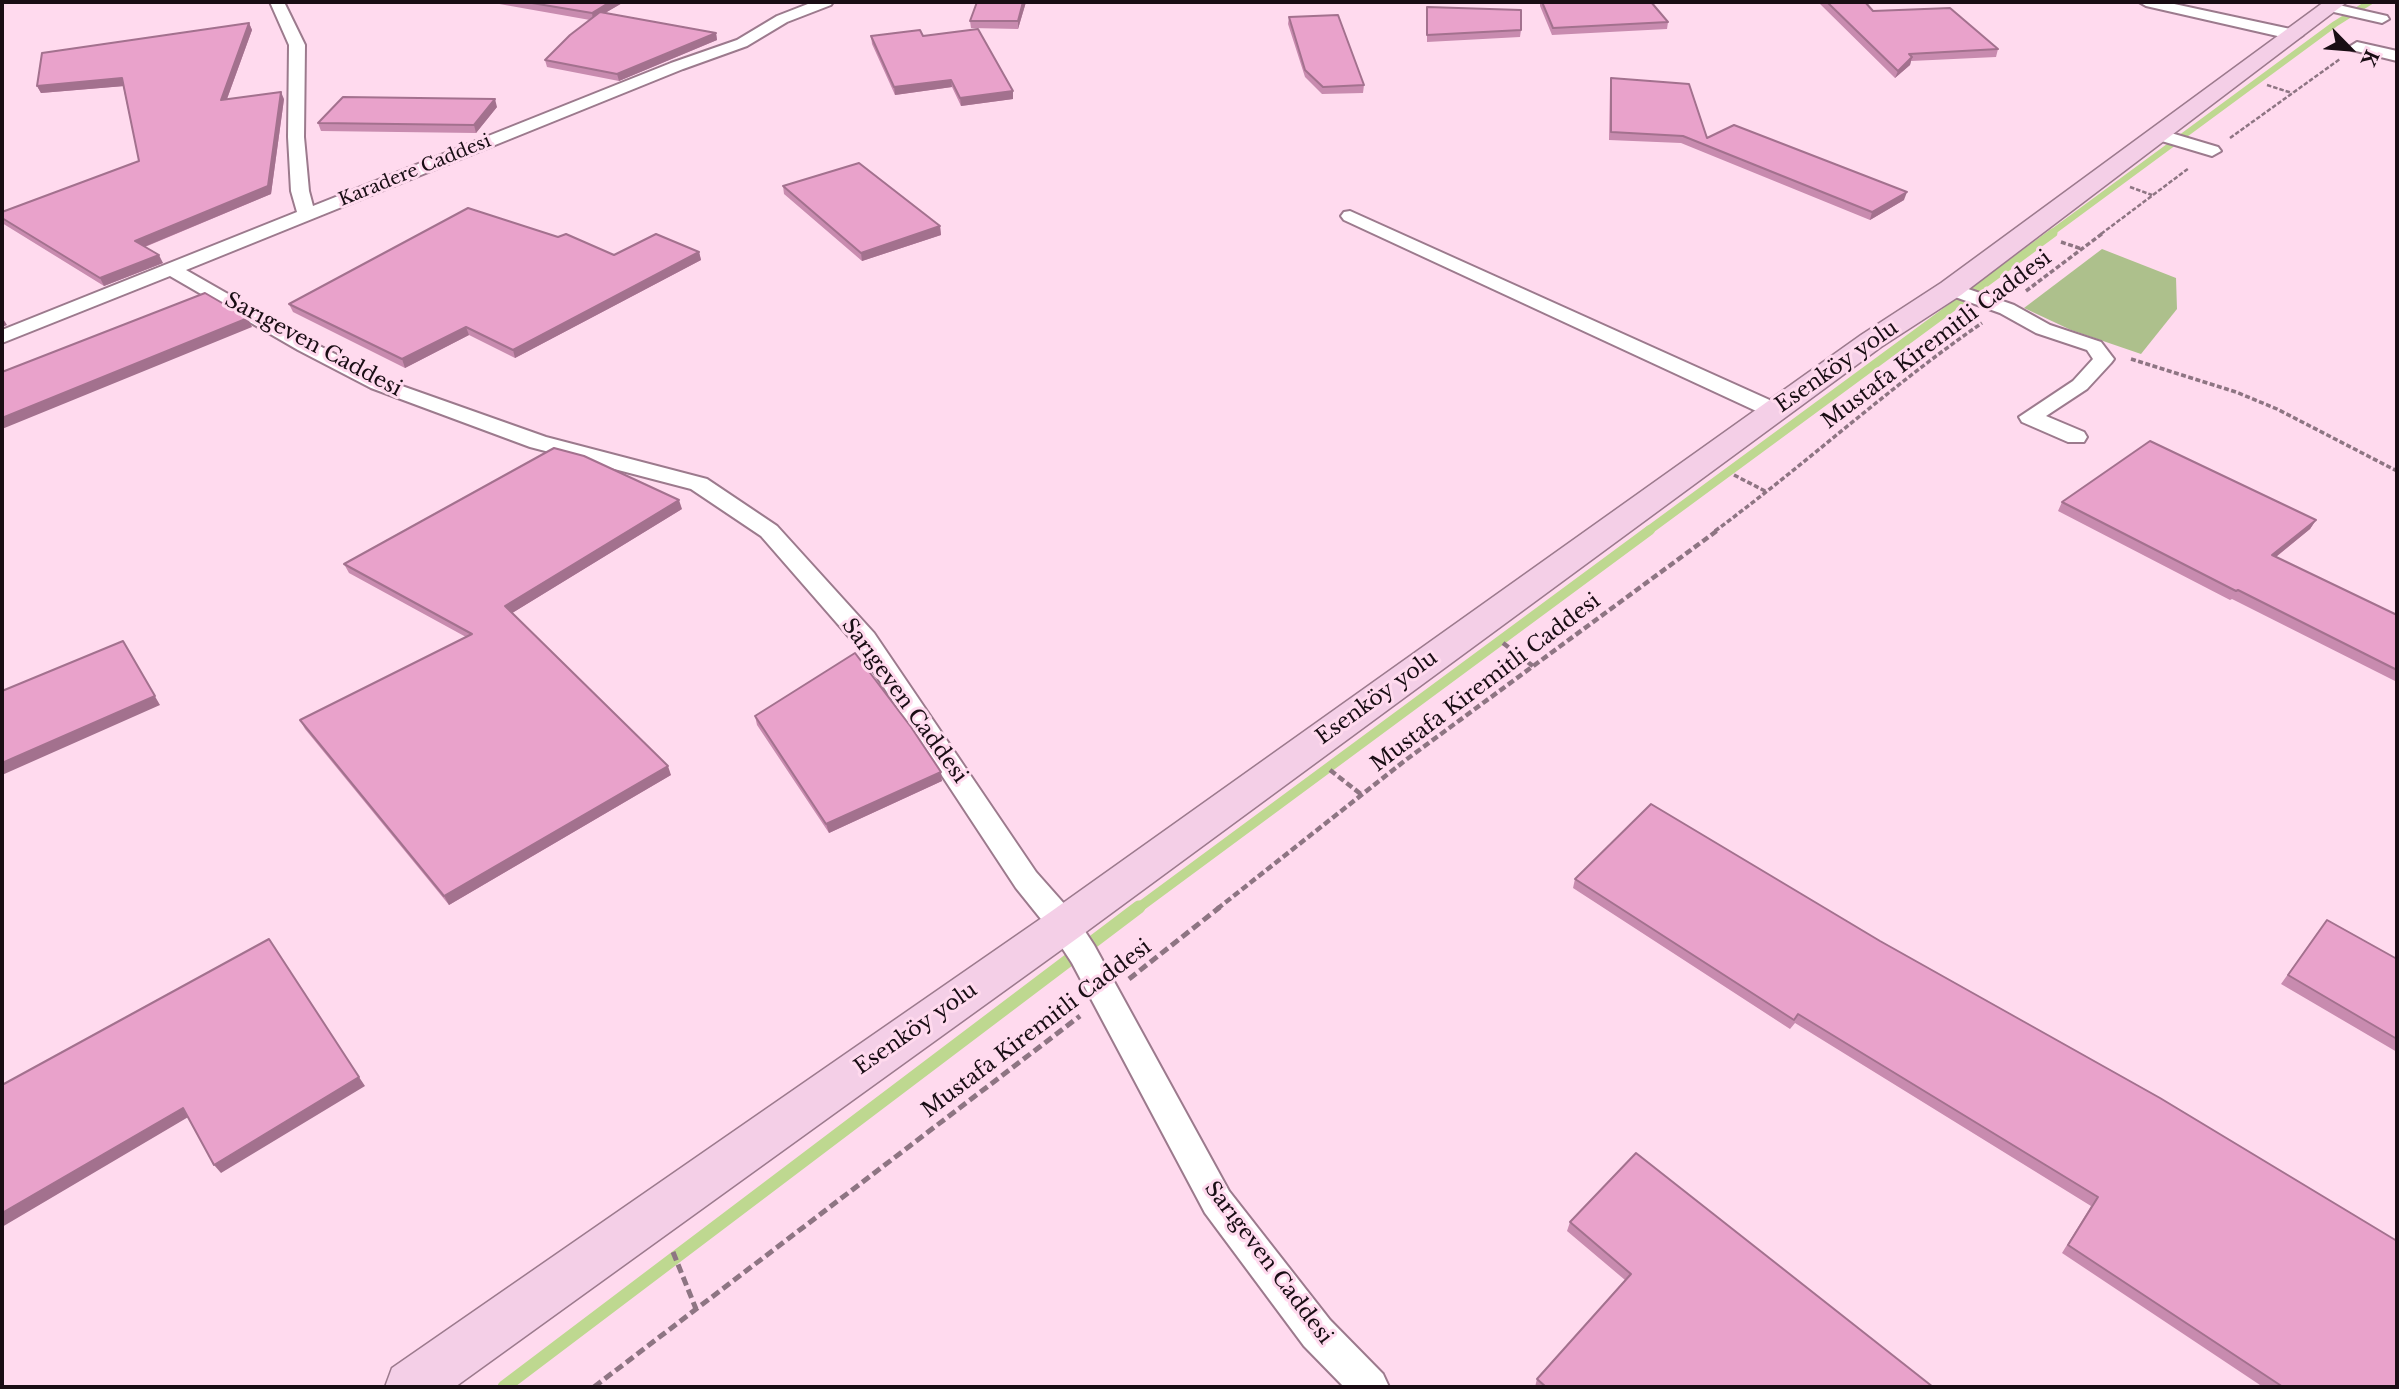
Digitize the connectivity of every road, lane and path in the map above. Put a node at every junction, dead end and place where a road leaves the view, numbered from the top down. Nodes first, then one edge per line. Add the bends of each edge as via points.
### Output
1 (277, 2) edge
2 (826, 2) edge
3 (2146, 2) edge
4 (2344, 8) edge
5 (2382, 19) dead end
6 (2295, 35) junction
7 (2357, 47) joint
8 (2397, 56) edge
9 (2267, 85) dead end
10 (2293, 93) junction
11 (2172, 139) junction
12 (2211, 151) junction
13 (2129, 187) dead end
14 (2153, 195) junction
15 (307, 214) junction
16 (1350, 216) dead end
17 (2057, 241) dead end
18 (2083, 249) junction
19 (171, 269) junction
20 (1963, 293) junction
21 (2003, 308) junction
22 (2, 337) edge
23 (2094, 346) junction
24 (1775, 411) junction
25 (2076, 437) dead end
26 (2397, 471) edge
27 (1740, 478) dead end
28 (1767, 492) junction
29 (1510, 649) dead end
30 (1533, 666) junction
31 (1339, 777) dead end
32 (1362, 795) junction
33 (1073, 939) junction
34 (1106, 997) junction
35 (668, 1240) dead end
36 (696, 1309) junction
37 (411, 1387) edge
38 (594, 1387) edge
39 (1370, 1387) edge

1 - 15 street via 297,45 296,137 300,191
2 - 15 street, Karadere Caddesi via 782,19 742,43
3 - 6 street
4 - 5 street
4 - 6 street, Esenköy yolu
6 - 11 street, Esenköy yolu
7 - 8 street
7 - 10 path, Mustafa Kiremitli Caddesi
9 - 10 path
10 - 12 path, Mustafa Kiremitli Caddesi
11 - 12 street
11 - 20 street, Esenköy yolu
12 - 14 path, Mustafa Kiremitli Caddesi
13 - 14 path
14 - 18 path, Mustafa Kiremitli Caddesi
15 - 19 street, Karadere Caddesi
16 - 24 street
17 - 18 path
18 - 21 path, Mustafa Kiremitli Caddesi
19 - 22 street, Karadere Caddesi
19 - 33 street, Sarıgeven Caddesi via 378,384 538,442 699,484 769,531 865,639 1026,880
20 - 21 street
20 - 24 street, Esenköy yolu via 1871,341
21 - 23 street via 2043,329
21 - 28 path, Mustafa Kiremitli Caddesi via 1937,355
23 - 25 street via 2104,359 2080,385 2029,417
23 - 26 path via 2277,409
24 - 33 street, Esenköy yolu
27 - 28 path
28 - 30 path, Mustafa Kiremitli Caddesi
29 - 30 path
30 - 32 path, Mustafa Kiremitli Caddesi
31 - 32 path
32 - 34 path, Mustafa Kiremitli Caddesi
33 - 34 street, Sarıgeven Caddesi
33 - 37 street, Esenköy yolu
34 - 36 path, Mustafa Kiremitli Caddesi
34 - 39 street, Sarıgeven Caddesi via 1217,1202 1317,1333
35 - 36 path
36 - 38 path, Mustafa Kiremitli Caddesi

